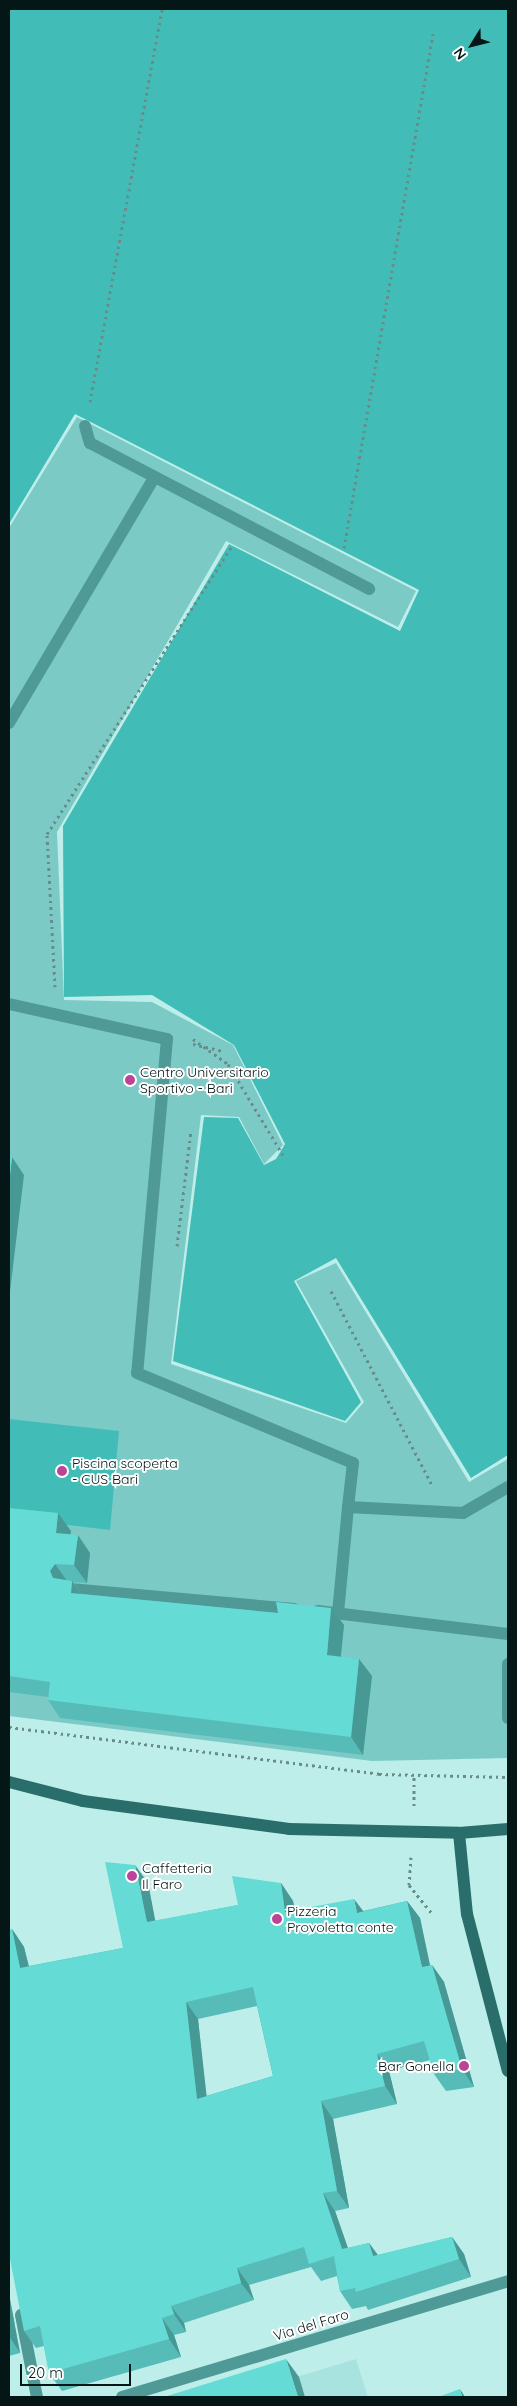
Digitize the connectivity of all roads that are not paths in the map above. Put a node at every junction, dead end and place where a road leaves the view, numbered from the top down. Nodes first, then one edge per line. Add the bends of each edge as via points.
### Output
1 (85, 426) road end
2 (154, 478) junction
3 (368, 589) dead end
4 (9, 723) edge
5 (9, 1004) edge
6 (508, 1487) edge
7 (348, 1507) junction
8 (70, 1588) edge
9 (338, 1613) junction
10 (508, 1634) edge
11 (508, 1664) edge
12 (508, 1718) edge
13 (9, 1782) edge
14 (508, 1829) edge
15 (459, 1833) junction
16 (508, 2070) edge
17 (508, 2281) edge
18 (18, 2300) edge
19 (38, 2397) edge
20 (122, 2397) edge

1 - 2 street via 90,443
2 - 3 street
2 - 4 street
5 - 7 street via 167,1039 137,1374 353,1463
6 - 7 street via 463,1513
7 - 9 street
8 - 9 street
9 - 10 street
11 - 12 street
13 - 15 main road via 83,1801 290,1829
14 - 15 main road
15 - 16 main road via 466,1914
17 - 20 street, Via del Faro
18 - 19 street

